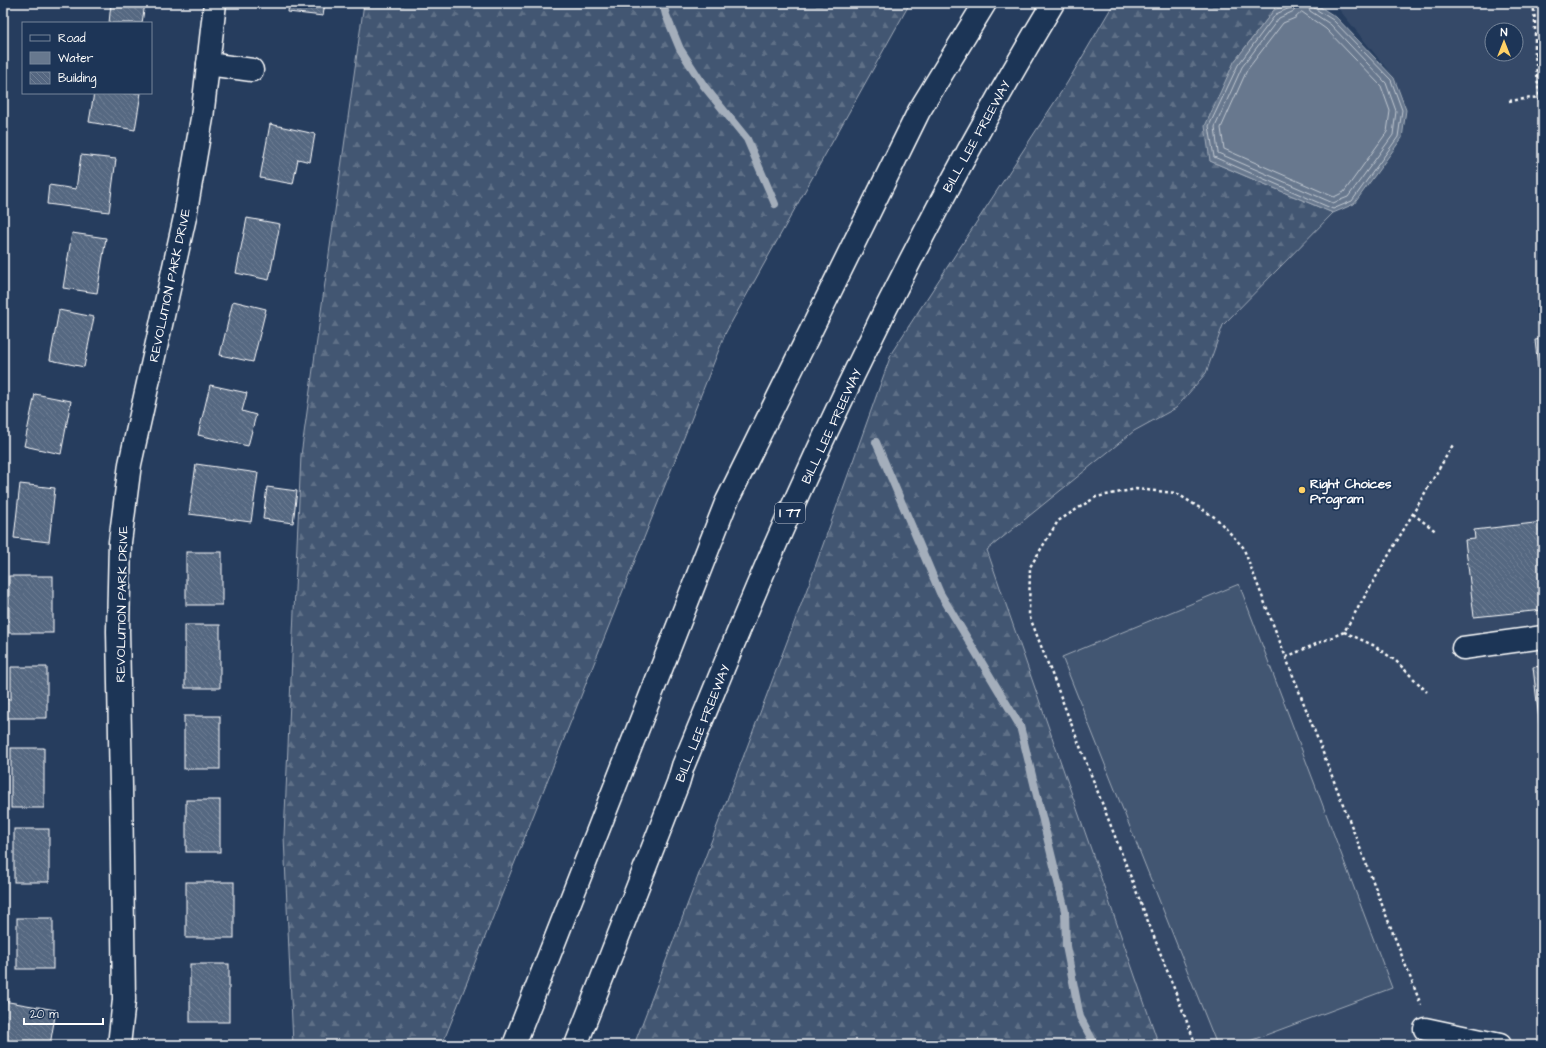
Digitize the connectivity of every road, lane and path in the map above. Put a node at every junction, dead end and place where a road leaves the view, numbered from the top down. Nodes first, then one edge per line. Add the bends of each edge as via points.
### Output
1 (215, 3) edge
2 (985, 3) edge
3 (1053, 3) edge
4 (1533, 3) edge
5 (1543, 54) edge
6 (1535, 55) junction
7 (208, 64) junction
8 (252, 70) dead end
9 (1539, 97) junction
10 (1509, 101) dead end
11 (1543, 133) edge
12 (1454, 443) dead end
13 (1412, 514) junction
14 (1437, 532) dead end
15 (1344, 632) junction
16 (1543, 637) edge
17 (1463, 648) dead end
18 (1286, 657) junction
19 (1427, 692) dead end
20 (1425, 1029) joint
21 (119, 1045) edge
22 (514, 1045) edge
23 (576, 1045) edge
24 (1196, 1045) edge
25 (1500, 1045) edge

1 - 7 main road, REVOLUTION PARK DRIVE
2 - 22 main road via 920,111 726,503
3 - 23 main road, BILL LEE FREEWAY / I 77 via 1014,67 942,197 850,382 770,557 695,737
4 - 6 path
5 - 6 path
6 - 9 path
7 - 8 main road
7 - 21 main road, REVOLUTION PARK DRIVE via 202,118 185,217 130,464 120,542 118,631 124,1000
9 - 10 path
9 - 11 path
12 - 13 path
13 - 14 path
13 - 15 path
15 - 18 path
15 - 19 path via 1373,645 1396,660
16 - 17 main road
18 - 20 path via 1421,1005
18 - 24 path via 1243,547 1216,518 1176,493 1136,489 1096,497 1058,522 1030,566 1029,615
20 - 25 main road

